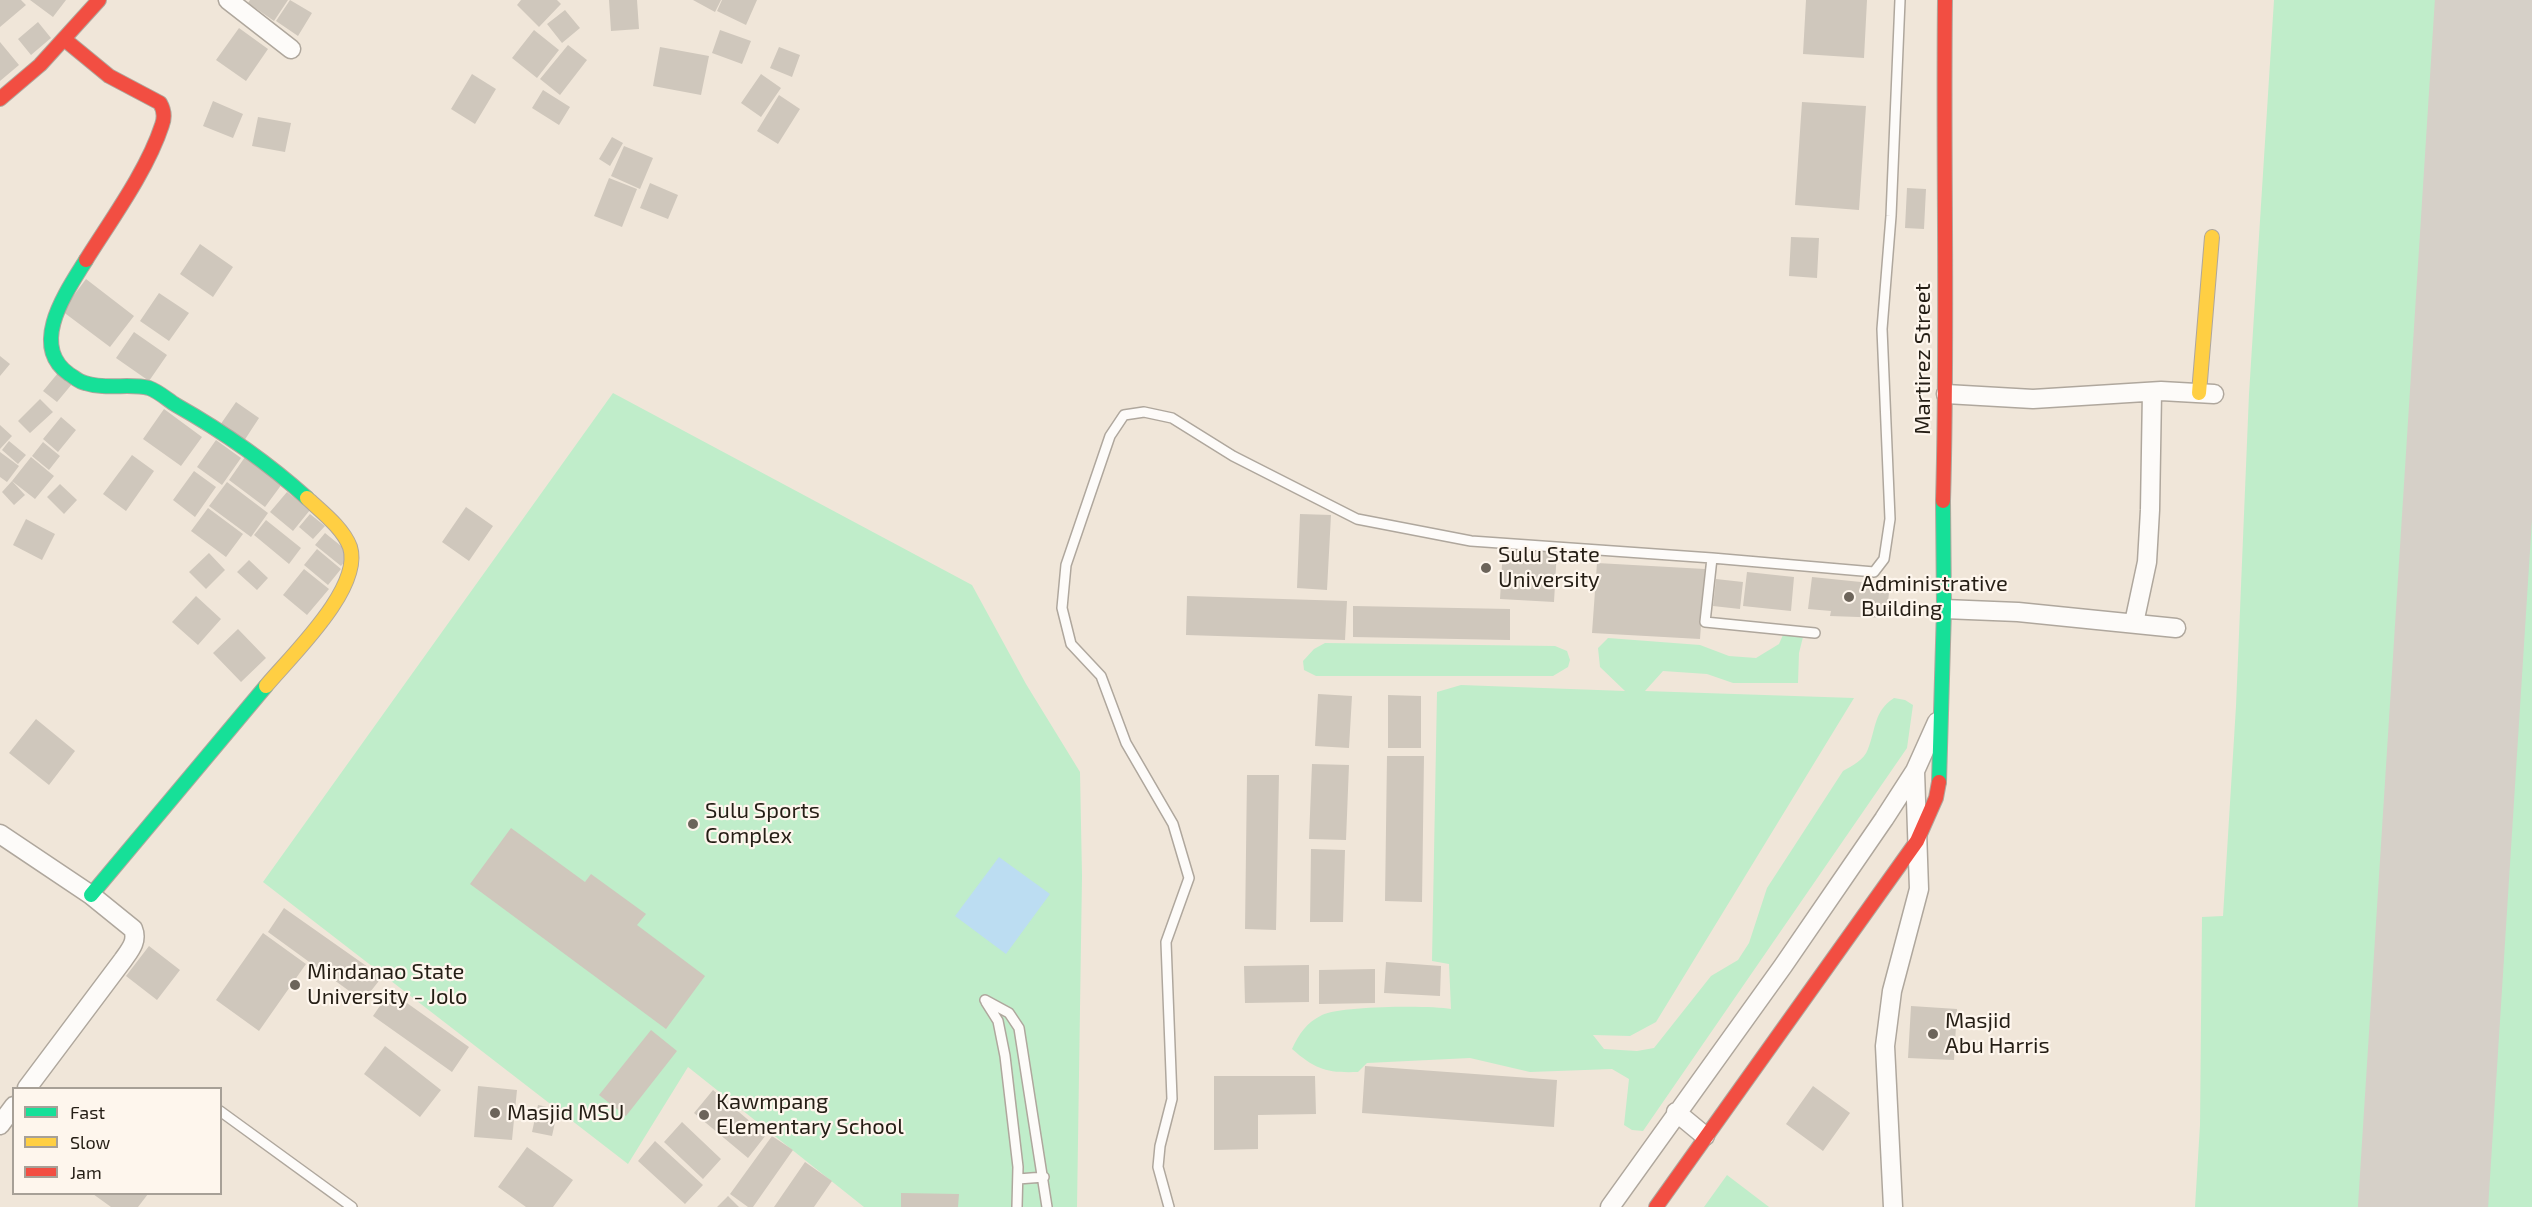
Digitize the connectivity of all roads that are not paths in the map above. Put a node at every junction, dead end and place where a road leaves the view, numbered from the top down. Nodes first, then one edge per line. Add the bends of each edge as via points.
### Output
1 (99, 0) edge
2 (228, 0) edge
3 (1900, 0) edge
4 (1945, 0) edge
5 (64, 39) junction
6 (291, 49) dead end
7 (0, 99) edge
8 (2212, 237) dead end
9 (2152, 392) junction
10 (1946, 394) junction
11 (2207, 394) joint
12 (1712, 558) junction
13 (1944, 609) junction
14 (2134, 622) junction
15 (2176, 628) dead end
16 (1815, 633) dead end
17 (1939, 717) junction
18 (1915, 771) junction
19 (0, 834) edge
20 (1917, 841) junction
21 (90, 895) junction
22 (28, 1087) edge
23 (12, 1109) edge
24 (222, 1112) edge
25 (1676, 1112) junction
26 (0, 1125) edge
27 (1705, 1136) junction
28 (1044, 1178) junction
29 (1018, 1179) junction
30 (352, 1207) edge
31 (1017, 1207) edge
32 (1047, 1207) edge
33 (1169, 1207) edge
34 (1610, 1207) edge
35 (1656, 1207) edge
36 (1893, 1207) edge

1 - 5 street
2 - 6 street
3 - 12 lane via 1882,329 1890,519 1884,559 1874,572
4 - 10 street, Martirez Street
5 - 7 street
5 - 21 street via 91,67 115,83 160,103 164,124 132,187 63,297 52,324 51,345 60,367 83,383 108,388 148,388 191,413 283,477 331,520 349,545 353,563 339,598
8 - 11 street
9 - 10 street via 2032,399
9 - 11 street
9 - 14 street via 2147,562
10 - 13 street, Martirez Street
12 - 16 lane via 1705,622
12 - 33 lane via 1472,541 1357,519 1233,456 1172,418 1144,412 1124,416 1110,436 1066,565 1062,608 1071,644 1101,676 1126,742 1173,824 1189,878 1166,942 1172,1099 1158,1167
13 - 14 street
13 - 17 street, Martirez Street
14 - 15 street
17 - 18 street
17 - 20 street, Martirez Street via 1939,782
18 - 20 street
18 - 25 street via 1784,966
19 - 21 street
20 - 27 street, Martirez Street
20 - 36 street via 1919,889 1892,991 1886,1046
21 - 22 street via 133,929 134,943
23 - 26 street
24 - 30 lane
25 - 27 street
25 - 34 street
27 - 35 street, Martirez Street
28 - 29 lane
28 - 29 lane via 1020,1028 1009,1013 985,1000 1001,1030
28 - 32 lane
29 - 31 lane

